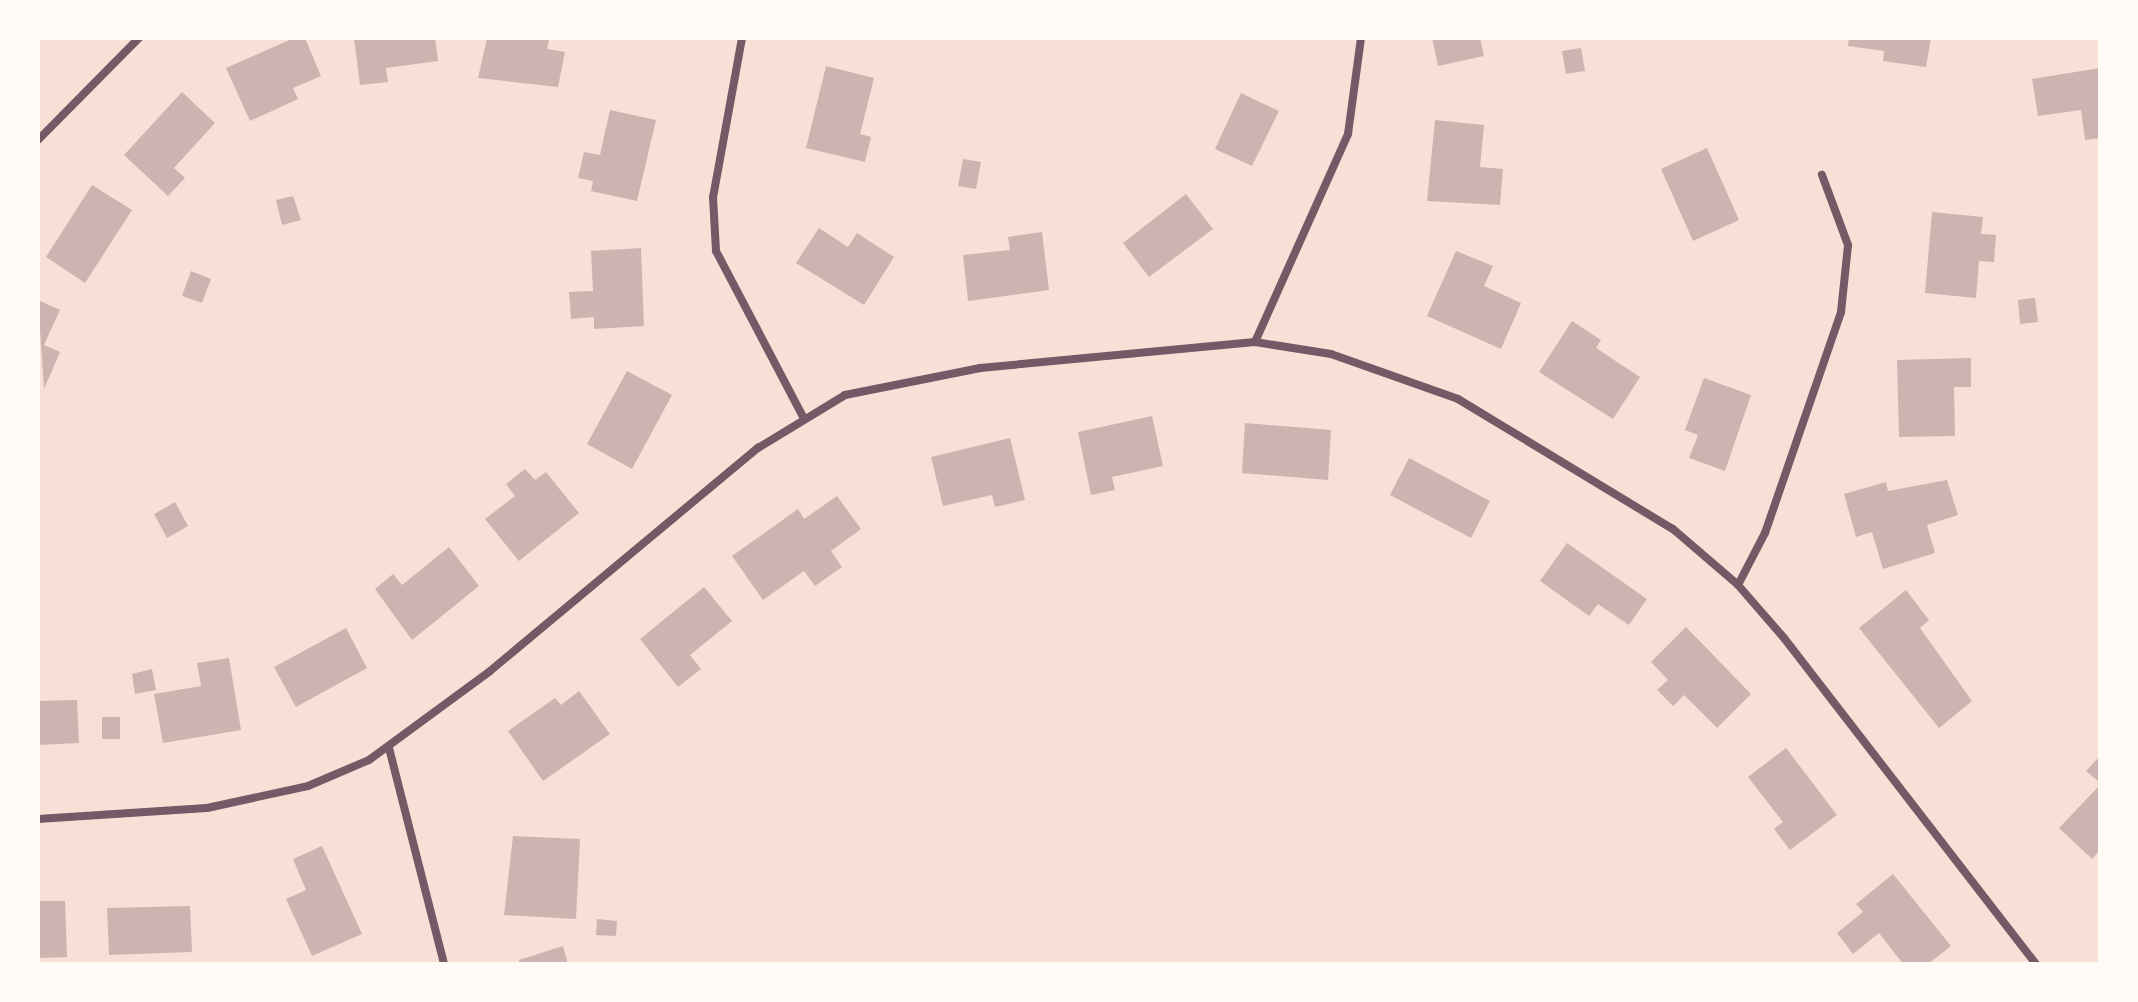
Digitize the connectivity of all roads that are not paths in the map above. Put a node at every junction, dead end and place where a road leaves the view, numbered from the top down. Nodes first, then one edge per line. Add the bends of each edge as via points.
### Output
1 (139, 38) edge
2 (742, 38) edge
3 (1361, 38) edge
4 (38, 140) edge
5 (1822, 175) dead end
6 (1255, 342) junction
7 (803, 417) junction
8 (1738, 585) junction
9 (389, 748) junction
10 (38, 819) edge
11 (444, 964) edge
12 (2036, 964) edge

1 - 4 street
2 - 7 street via 713,197 716,251
3 - 6 street via 1351,124
5 - 8 street via 1848,245 1847,283 1825,368 1765,533
6 - 7 street via 918,377 845,395
6 - 8 street via 1331,354 1472,406 1622,492
7 - 9 street
8 - 12 street via 1855,724
9 - 10 street via 328,779 249,800 167,813
9 - 11 street

